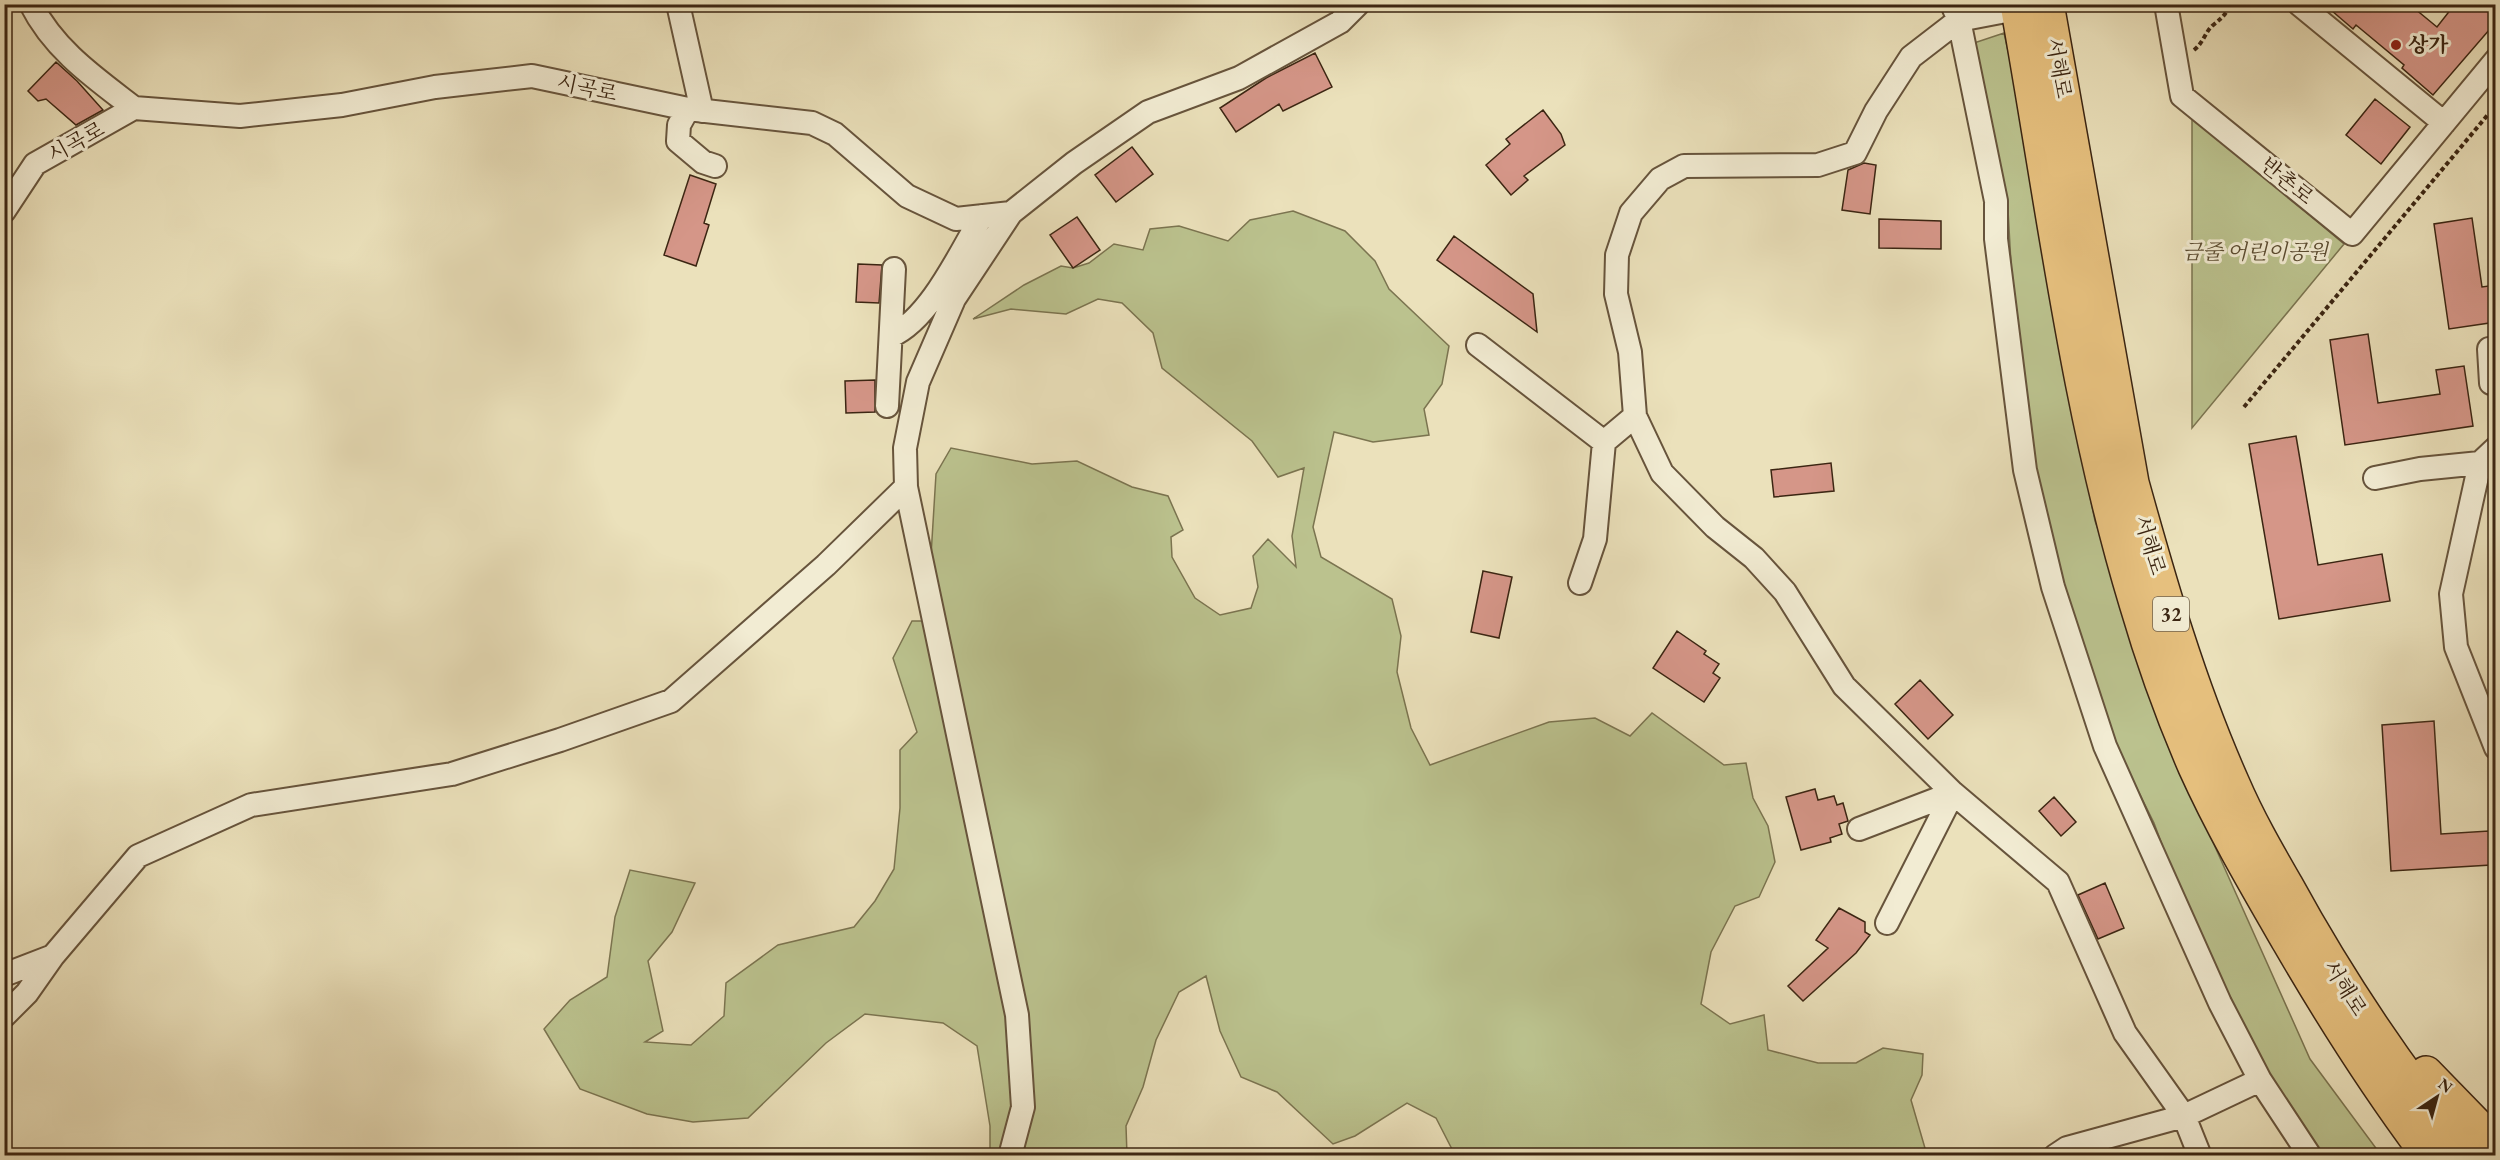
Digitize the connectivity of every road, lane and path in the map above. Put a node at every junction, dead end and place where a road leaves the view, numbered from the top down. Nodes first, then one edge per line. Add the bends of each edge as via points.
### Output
1 (31, 4) edge
2 (678, 4) edge
3 (1358, 4) edge
4 (2047, 4) edge
5 (2166, 4) edge
6 (2230, 4) edge
7 (2300, 4) edge
8 (2012, 8) edge
9 (1956, 12) edge
10 (2192, 51) dead end
11 (2496, 60) edge
12 (2496, 105) edge
13 (135, 108) junction
14 (695, 110) junction
15 (2444, 123) junction
16 (715, 166) dead end
17 (4, 211) edge
18 (1011, 213) junction
19 (982, 216) junction
20 (894, 269) dead end
21 (891, 336) junction
22 (1478, 345) dead end
23 (2496, 349) edge
24 (2491, 383) dead end
25 (887, 406) dead end
26 (2244, 407) dead end
27 (1635, 416) junction
28 (1604, 442) junction
29 (2488, 456) edge
30 (2375, 478) dead end
31 (906, 487) junction
32 (1580, 583) dead end
33 (2496, 748) edge
34 (1953, 793) junction
35 (1859, 829) dead end
36 (1887, 923) dead end
37 (2307, 924) junction
38 (53, 956) junction
39 (4, 975) edge
40 (4, 1016) edge
41 (2348, 1041) junction
42 (2260, 1080) junction
43 (2184, 1116) junction
44 (2496, 1145) edge
45 (1010, 1155) edge
46 (2055, 1155) edge
47 (2200, 1155) edge
48 (2310, 1155) edge
49 (2418, 1155) edge
50 (2429, 1155) edge
51 (2468, 1155) edge

1 - 13 street, 시곡로 via 46,33 78,65
2 - 14 street
3 - 18 street via 1340,22 1239,78 1148,112
4 - 37 highway, 서해로 / 32 via 2132,483 2152,557 2225,765
5 - 15 street, 반촌로 via 2182,96 2352,234
6 - 10 path via 2200,46
7 - 15 street
8 - 9 street
8 - 41 highway, 서해로 / 32 via 2079,364 2136,603 2195,767 2241,859
9 - 27 street via 1911,57 1876,111 1855,153 1818,165 1684,166 1660,179 1631,213 1617,255 1616,294 1630,352
9 - 42 street via 1996,201 1996,239 2025,470 2053,587 2105,746 2220,1003
11 - 15 street, 반촌로
12 - 26 path
13 - 14 street, 시곡로 via 240,116 532,76
13 - 17 street, 시곡로 via 35,164
14 - 16 street via 679,125 678,141 703,162
14 - 19 street, 시곡로 via 812,123 835,134 907,196 956,219
18 - 19 street, 시곡로
18 - 31 street via 954,299 918,382 905,448
19 - 21 street via 914,322
20 - 21 street
21 - 25 street
22 - 28 street
23 - 24 street via 2489,349
27 - 28 street
27 - 34 street via 1662,473 1785,592 1844,686
28 - 32 street via 1595,539
29 - 30 street
29 - 33 street via 2451,594 2456,647
31 - 38 street via 826,565 671,701 452,774 251,806 138,856
31 - 45 street via 1017,1015 1023,1107
34 - 35 street
34 - 36 street
34 - 43 street via 2058,882 2125,1033
37 - 44 highway via 2387,1029
37 - 51 highway, 서해로 / 32 via 2376,1036
38 - 39 street
38 - 40 street via 27,993
41 - 49 highway
41 - 50 highway, 서해로 / 32
42 - 43 street
42 - 48 street
43 - 46 street via 2067,1148
43 - 47 street

